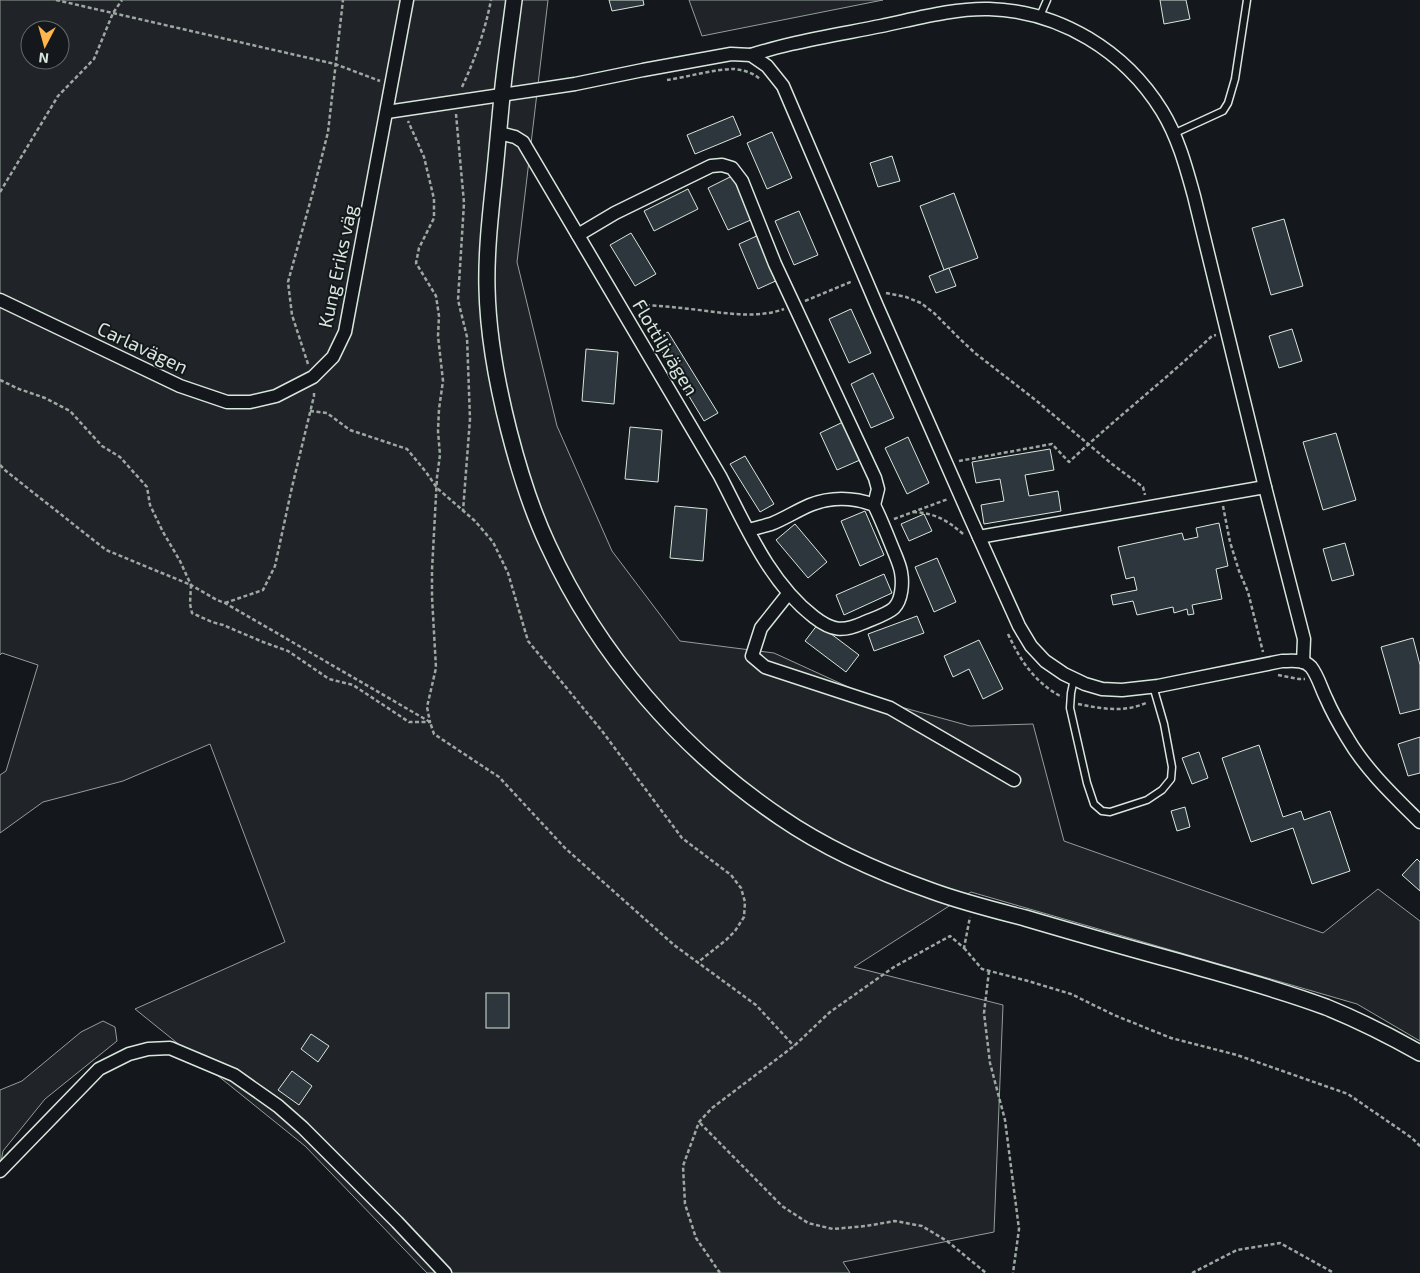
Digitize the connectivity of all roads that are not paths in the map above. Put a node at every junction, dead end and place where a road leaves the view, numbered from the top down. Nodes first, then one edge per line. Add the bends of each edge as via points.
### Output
1 (407, 0) edge
2 (514, 0) edge
3 (1047, 0) edge
4 (1247, 0) edge
5 (1040, 16) junction
6 (751, 55) junction
7 (502, 95) junction
8 (387, 112) junction
9 (499, 133) junction
10 (1173, 134) junction
11 (578, 235) junction
12 (0, 300) edge
13 (276, 396) joint
14 (1265, 487) junction
15 (874, 505) junction
16 (749, 530) junction
17 (979, 537) junction
18 (788, 594) junction
19 (1303, 662) junction
20 (1074, 679) junction
21 (1153, 686) junction
22 (1014, 780) dead end
23 (1420, 822) edge
24 (1420, 1053) edge
25 (0, 1171) edge
26 (445, 1273) edge

1 - 8 street, Kung Eriks väg
2 - 7 street
3 - 5 lane
4 - 10 lane via 1235,79 1228,103 1223,111
5 - 6 street via 987,9 956,12 790,44
5 - 10 street via 1072,28 1108,50 1138,79 1162,111
6 - 7 street via 731,54
6 - 17 street via 767,66 783,86
7 - 8 street
7 - 9 street
8 - 13 street, Kung Eriks väg via 345,332 333,357 313,377
9 - 11 street, Flottiljvägen via 523,142
9 - 24 street via 487,242 487,289 495,370 515,453 528,496 564,579 615,658 676,730 713,765 784,820 864,863 934,892 1319,1005
10 - 14 street via 1194,196
11 - 15 street via 711,166 732,168 742,181 775,264 875,478 878,490
11 - 16 street, Flottiljvägen
12 - 13 street, Carlavägen via 180,386 217,399 250,402
14 - 17 street
14 - 19 street via 1304,639
15 - 16 street via 846,498 812,504
15 - 18 street via 901,572 902,589 893,609 844,630 815,618
16 - 18 street, Flottiljvägen
17 - 20 street via 1031,646 1045,661
18 - 22 street via 761,628 752,656 765,667 890,708
19 - 21 street via 1282,661
19 - 23 street via 1315,674 1348,740
20 - 21 street via 1102,689
20 - 21 lane via 1070,708 1087,783 1094,804 1102,811 1110,812 1147,800 1171,779 1172,767 1164,724
25 - 26 street via 99,1069 129,1054 170,1048 234,1075 278,1106

